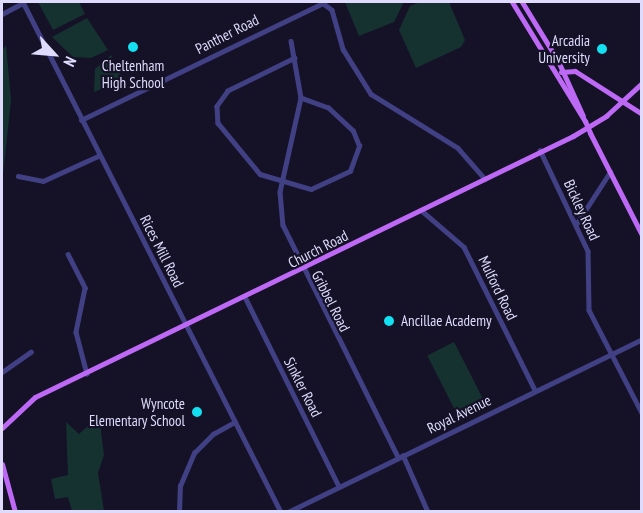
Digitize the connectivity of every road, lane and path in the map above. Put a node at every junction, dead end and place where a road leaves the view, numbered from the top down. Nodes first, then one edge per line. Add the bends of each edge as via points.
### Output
1 (23, 2) edge
2 (512, 2) edge
3 (522, 2) edge
4 (2, 14) edge
5 (291, 41) dead end
6 (295, 58) junction
7 (560, 72) junction
8 (642, 83) edge
9 (300, 98) junction
10 (621, 104) junction
11 (642, 114) edge
12 (81, 120) junction
13 (540, 150) junction
14 (99, 156) junction
15 (610, 172) junction
16 (18, 176) dead end
17 (485, 178) junction
18 (282, 183) junction
19 (421, 210) junction
20 (577, 223) junction
21 (642, 235) edge
22 (68, 254) dead end
23 (302, 270) junction
24 (246, 299) junction
25 (187, 327) junction
26 (642, 339) edge
27 (31, 352) dead end
28 (612, 354) junction
29 (2, 372) edge
30 (87, 374) junction
31 (536, 390) junction
32 (642, 413) edge
33 (235, 422) junction
34 (2, 428) edge
35 (401, 456) junction
36 (2, 464) edge
37 (339, 486) junction
38 (15, 512) edge
39 (179, 512) edge
40 (281, 512) edge
41 (288, 512) edge
42 (428, 512) edge

1 - 4 street
1 - 12 street, Rices Mill Road
2 - 7 main road
3 - 7 main road
5 - 6 street, Gribbel Road
6 - 9 street, Gribbel Road
6 - 18 street via 231,89 216,110 220,130 256,171
7 - 10 main road via 580,74
7 - 15 main road, bridge
8 - 10 main road, Church Road
9 - 18 street, Gribbel Road
9 - 18 street via 326,106 350,128 359,156 349,173 320,187
10 - 11 main road
10 - 13 main road, Church Road via 599,122
12 - 14 street, Rices Mill Road
12 - 17 street, Panther Road via 316,4 330,7 343,49 363,84 392,111 464,153
13 - 17 main road, Church Road
13 - 20 street, Bickley Road
14 - 16 street via 43,181
14 - 25 street, Rices Mill Road
15 - 20 street
15 - 21 main road
17 - 19 main road, Church Road
18 - 23 street, Gribbel Road via 281,218
19 - 23 main road, Church Road
19 - 31 street, Mulford Road via 464,247
20 - 28 street, Bickley Road via 589,255 588,306
22 - 30 street via 85,288 76,335
23 - 24 main road, Church Road
23 - 35 street, Gribbel Road
24 - 25 main road, Church Road
24 - 37 street, Sinkler Road
25 - 30 main road, Church Road
25 - 33 street, Rices Mill Road
26 - 28 street, Royal Avenue
27 - 29 street
28 - 31 street, Royal Avenue
28 - 32 street, Bickley Road
30 - 34 main road, Church Road via 34,397
31 - 35 street, Royal Avenue
33 - 39 street via 196,450 180,486
33 - 40 street, Rices Mill Road
35 - 37 street, Royal Avenue
35 - 42 street, Gribbel Road
36 - 38 main road
37 - 41 street, Royal Avenue

